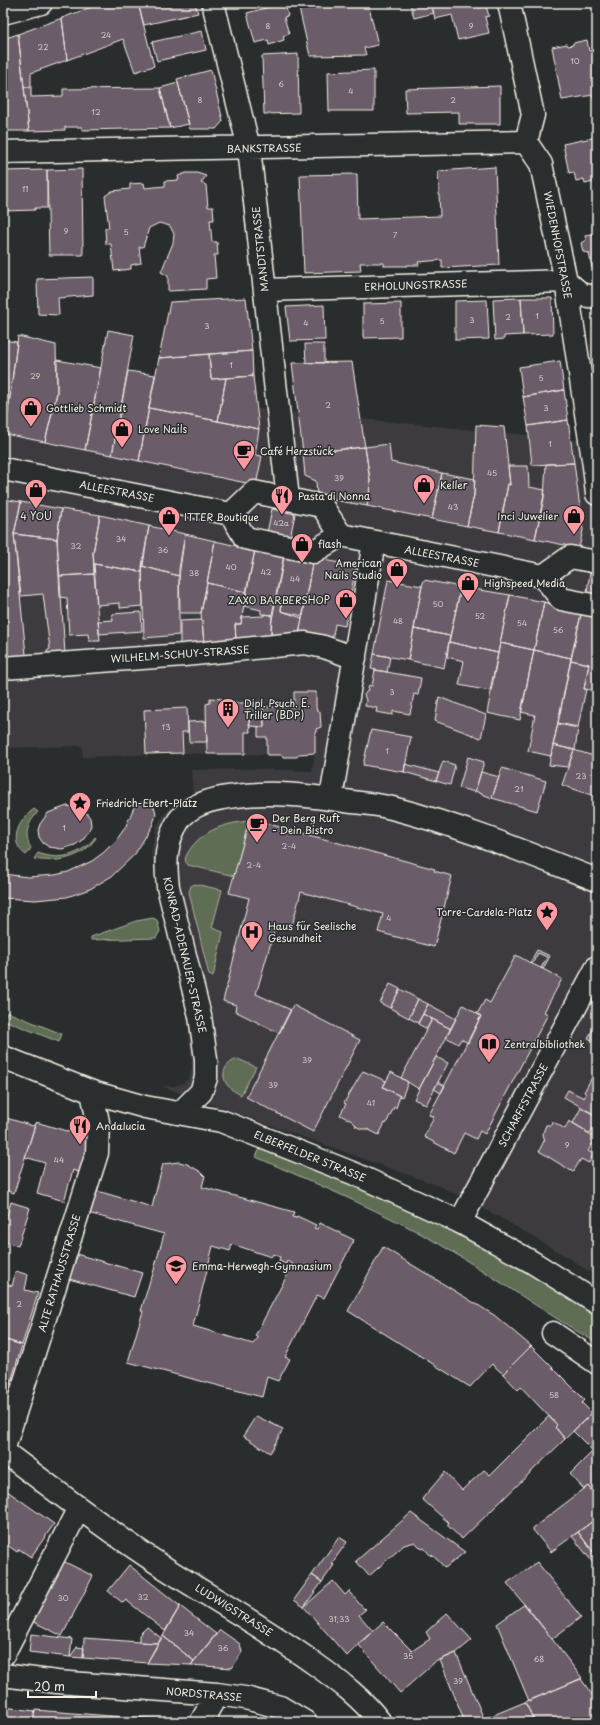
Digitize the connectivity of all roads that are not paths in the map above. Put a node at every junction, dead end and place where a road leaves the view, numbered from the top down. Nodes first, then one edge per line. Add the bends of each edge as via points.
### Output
1 (41, 3) edge
2 (213, 3) edge
3 (509, 3) edge
4 (3, 13) edge
5 (526, 142) junction
6 (249, 148) junction
7 (3, 152) edge
8 (566, 281) junction
9 (265, 290) junction
10 (597, 297) edge
11 (3, 469) edge
12 (597, 494) edge
13 (288, 499) junction
14 (231, 514) junction
15 (341, 535) junction
16 (374, 542) junction
17 (597, 562) edge
18 (543, 576) junction
19 (597, 606) edge
20 (356, 653) junction
21 (3, 668) edge
22 (331, 798) junction
23 (597, 880) edge
24 (597, 967) edge
25 (3, 1057) edge
26 (92, 1092) junction
27 (180, 1113) junction
28 (460, 1222) junction
29 (597, 1303) edge
30 (553, 1333) dead end
31 (597, 1363) edge
32 (3, 1451) edge
33 (79, 1508) junction
34 (3, 1655) edge
35 (3, 1675) edge
36 (217, 1694) junction
37 (201, 1722) edge
38 (305, 1722) edge
39 (380, 1722) edge

1 - 4 street
2 - 6 street, MANDTSTRASSE
3 - 5 street via 533,115
5 - 6 street, BANKSTRASSE
5 - 8 street, WIEDENHOFSTRASSE via 541,164
6 - 7 street, BANKSTRASSE
6 - 9 street, MANDTSTRASSE
8 - 9 street, ERHOLUNGSTRASSE
8 - 10 street via 582,295
8 - 12 street, WIEDENHOFSTRASSE
9 - 13 street, MANDTSTRASSE
11 - 14 street, ALLEESTRASSE
13 - 14 street via 254,492
13 - 15 street via 322,506
14 - 15 street via 245,538 313,552
15 - 16 street, ALLEESTRASSE
16 - 18 street, ALLEESTRASSE
16 - 20 street
17 - 18 street via 570,557
18 - 19 street via 561,599
20 - 21 street, WILHELM-SCHUY-STRASSE via 305,643
20 - 22 street
22 - 23 street, KONRAD-ADENAUER-STRASSE via 390,808 462,829
22 - 27 street, KONRAD-ADENAUER-STRASSE via 256,793 219,798 195,806 180,819 167,843 168,887 200,1016 206,1059 206,1078 201,1092
24 - 28 street, SCHARFFSTRASSE
25 - 26 street, ELBERFELDER STRASSE
26 - 27 street, ELBERFELDER STRASSE via 145,1107
26 - 32 street, ALTE RATHAUSSTRASSE via 98,1122 97,1153
27 - 28 street, ELBERFELDER STRASSE via 221,1120 355,1174
28 - 29 street, ELBERFELDER STRASSE via 532,1262
30 - 31 street
32 - 33 street, LUDWIGSTRASSE
33 - 34 street
33 - 39 street, LUDWIGSTRASSE via 164,1567 290,1645 340,1682 372,1711
35 - 36 street, NORDSTRASSE via 57,1682
36 - 37 street
36 - 38 street, NORDSTRASSE via 280,1707

